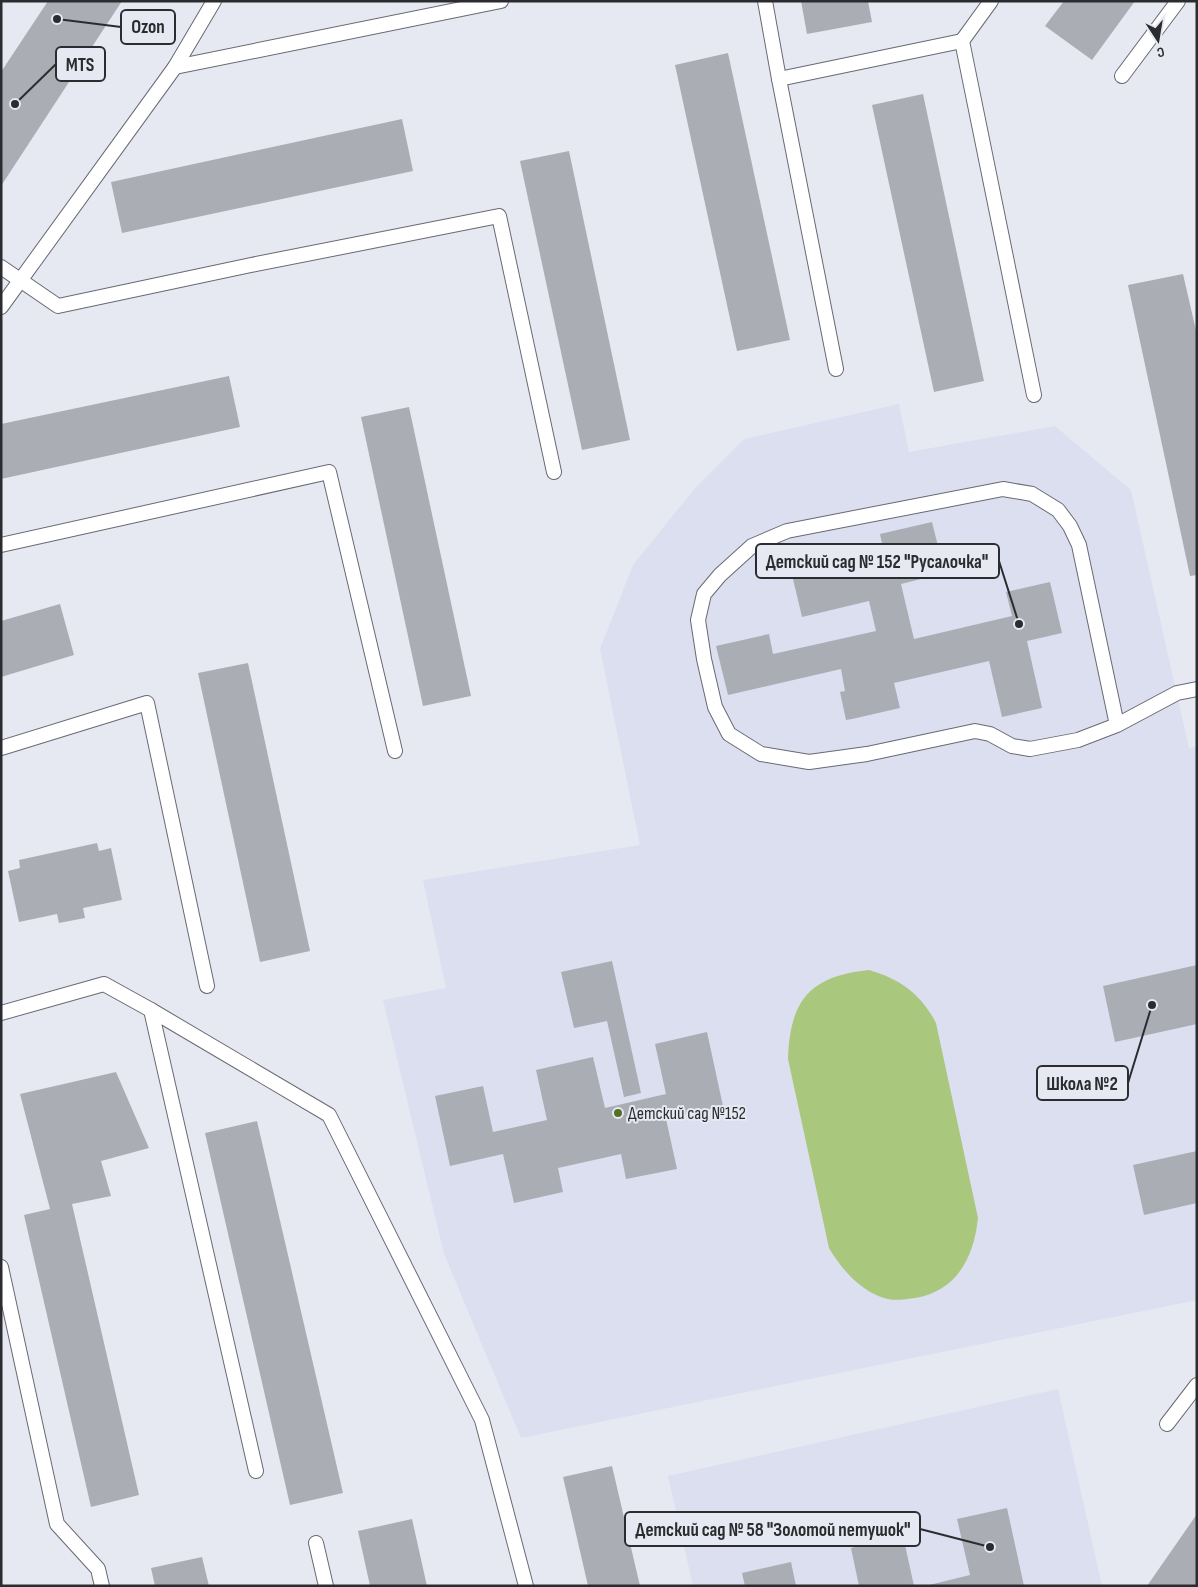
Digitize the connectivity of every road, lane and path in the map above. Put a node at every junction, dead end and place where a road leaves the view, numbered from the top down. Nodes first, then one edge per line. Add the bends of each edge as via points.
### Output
1 (214, 1) edge
2 (501, 1) edge
3 (765, 1) edge
4 (991, 1) edge
5 (1178, 1) edge
6 (962, 42) junction
7 (175, 67) junction
8 (1122, 76) dead end
9 (778, 79) junction
10 (1, 267) edge
11 (20, 280) junction
12 (1, 307) edge
13 (836, 369) dead end
14 (1034, 395) dead end
15 (554, 472) dead end
16 (1, 545) edge
17 (1197, 689) edge
18 (1117, 725) junction
19 (1, 748) edge
20 (395, 751) dead end
21 (207, 986) dead end
22 (151, 1010) junction
23 (1, 1013) edge
24 (1, 1268) edge
25 (1197, 1385) edge
26 (1167, 1424) dead end
27 (256, 1471) dead end
28 (316, 1543) dead end
29 (102, 1586) edge
30 (326, 1586) edge
31 (526, 1586) edge

1 - 7 lane
2 - 7 lane
3 - 9 lane
4 - 6 lane
5 - 8 lane
6 - 9 lane
6 - 14 lane
7 - 11 lane
9 - 13 lane
10 - 11 lane
11 - 12 lane
11 - 15 lane via 58,306 500,216
16 - 20 lane via 329,472
17 - 18 lane via 1177,693
18 - 18 lane via 1078,740 1030,749 1012,746 990,734 975,731 867,754 810,762 761,754 729,734 715,707 698,620 704,594 752,546 787,531 1003,489 1032,494 1058,510 1079,545
19 - 21 lane via 147,703
22 - 23 lane via 104,984
22 - 27 lane
22 - 31 lane via 329,1115 482,1420
24 - 29 lane via 57,1524 98,1569
25 - 26 lane
28 - 30 lane

